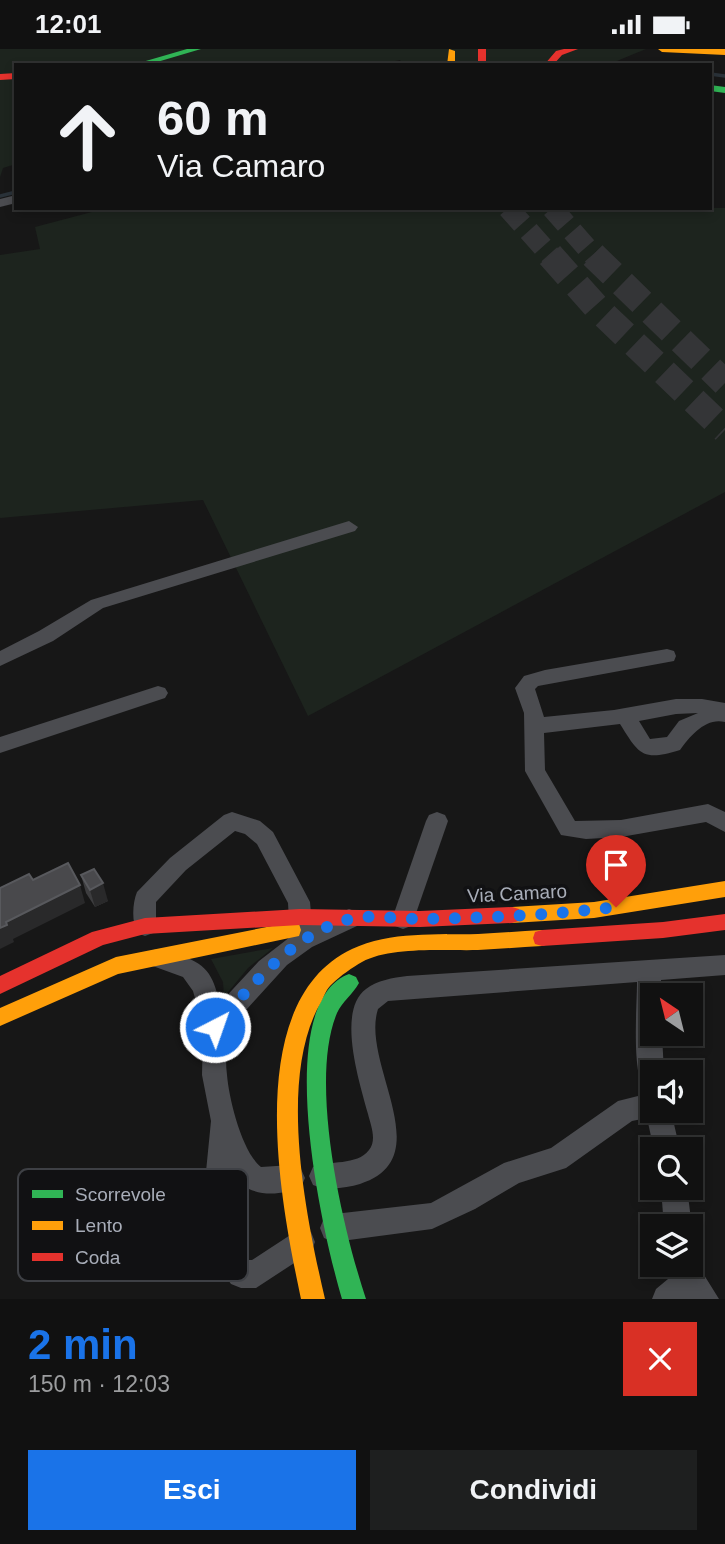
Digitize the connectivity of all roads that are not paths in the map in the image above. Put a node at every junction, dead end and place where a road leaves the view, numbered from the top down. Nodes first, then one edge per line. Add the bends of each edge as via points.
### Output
1 (198, 49) edge
2 (574, 49) edge
3 (662, 49) edge
4 (725, 52) edge
5 (144, 63) edge
6 (549, 63) edge
7 (349, 527) dead end
8 (667, 656) dead end
9 (0, 659) edge
10 (158, 693) dead end
11 (724, 712) edge
12 (625, 716) junction
13 (534, 726) junction
14 (0, 745) edge
15 (437, 821) dead end
16 (725, 823) edge
17 (725, 889) edge
18 (351, 919) joint
19 (403, 919) junction
20 (725, 922) edge
21 (183, 923) junction
22 (145, 926) junction
23 (301, 929) junction
24 (185, 951) junction
25 (154, 957) junction
26 (725, 965) edge
27 (649, 972) junction
28 (363, 974) dead end
29 (0, 985) edge
30 (0, 1017) edge
31 (215, 1027) junction
32 (650, 1060) edge
33 (640, 1108) edge
34 (223, 1119) junction
35 (217, 1169) edge
36 (244, 1169) edge
37 (248, 1173) edge
38 (248, 1274) edge
39 (693, 1281) edge
40 (352, 1293) edge
41 (313, 1299) edge
42 (666, 1299) edge

1 - 5 main road
2 - 6 main road via 559,53
3 - 4 main road
7 - 9 street via 97,604
8 - 13 street via 530,681 525,688
10 - 14 street
11 - 12 street via 703,706
11 - 12 street via 686,726 673,744 645,747
12 - 13 street
13 - 16 street via 535,772 569,829 623,828 708,813
15 - 19 street
17 - 19 main road, Via Camaro via 594,910
18 - 19 main road, Via Camaro
18 - 23 street
20 - 41 main road via 401,946 359,954 334,968 308,997 298,1027 286,1132
21 - 22 main road
21 - 23 main road
21 - 24 main road
22 - 23 street via 145,899 178,864 232,821 265,838 299,902
22 - 29 main road via 99,938
23 - 24 main road
23 - 31 street
24 - 25 main road
25 - 30 main road via 104,969
25 - 31 street via 196,973
26 - 27 street
27 - 32 street
27 - 37 street via 407,987 378,994 367,1005 362,1025 386,1135 380,1159 360,1171 257,1180
28 - 40 main road via 341,990 327,1013 319,1082 332,1213
31 - 34 street via 214,1075
33 - 38 street via 619,1114 557,1159 513,1172 446,1211 323,1230 256,1274
34 - 35 street
34 - 36 street
39 - 42 street

